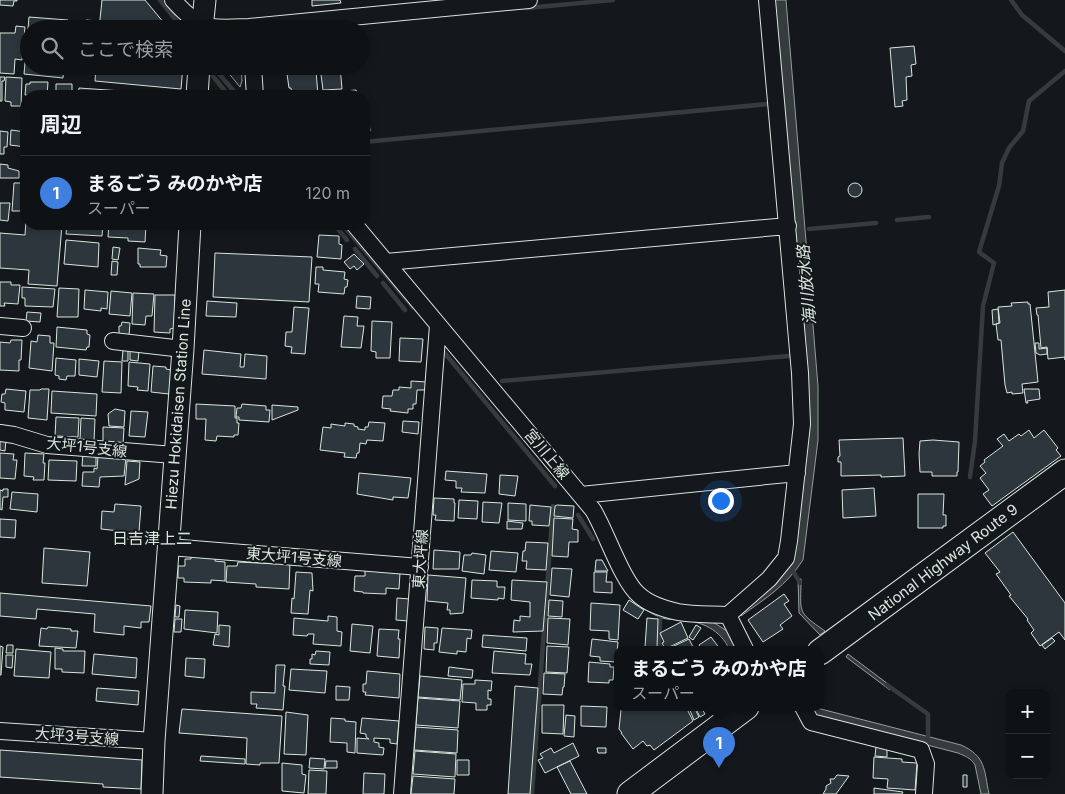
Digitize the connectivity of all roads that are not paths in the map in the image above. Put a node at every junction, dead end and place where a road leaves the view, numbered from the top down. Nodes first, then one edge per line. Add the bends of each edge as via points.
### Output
1 (173, 0) edge
2 (205, 0) edge
3 (529, 0) edge
4 (767, 0) edge
5 (194, 20) edge
6 (203, 20) edge
7 (330, 20) edge
8 (198, 75) edge
9 (254, 75) edge
10 (197, 90) edge
11 (255, 90) edge
12 (788, 226) junction
13 (190, 230) edge
14 (359, 230) edge
15 (386, 262) junction
16 (438, 324) junction
17 (0, 326) edge
18 (23, 328) dead end
19 (113, 341) dead end
20 (183, 348) junction
21 (0, 433) edge
22 (174, 455) junction
23 (1065, 472) edge
24 (797, 473) junction
25 (581, 494) junction
26 (169, 548) junction
27 (420, 568) junction
28 (728, 615) junction
29 (744, 646) edge
30 (824, 649) edge
31 (741, 711) edge
32 (805, 711) edge
33 (0, 731) edge
34 (154, 741) junction
35 (152, 794) edge
36 (402, 794) edge
37 (630, 794) edge
38 (924, 794) edge

1 - 5 street
2 - 6 main road
3 - 7 street
4 - 12 street
8 - 10 main road
9 - 11 street
12 - 15 street
12 - 24 street via 802,424
13 - 20 main road, Hiezu Hokidaisen Station Line
14 - 15 street, 宮川上線
15 - 16 street, 宮川上線
16 - 25 street, 宮川上線
16 - 27 street, 東大坪線
17 - 18 street
19 - 20 street
20 - 22 main road, Hiezu Hokidaisen Station Line
21 - 22 street, 大坪1号支線 via 47,445
22 - 26 main road, Hiezu Hokidaisen Station Line
23 - 30 highway, National Highway Route 9
24 - 25 street
24 - 28 street via 786,558 769,579
25 - 28 street, 宮川上線 via 601,523 638,595 652,605 679,612
26 - 27 street, 東大坪1号支線
26 - 34 main road, Hiezu Hokidaisen Station Line
27 - 36 street, 東大坪線
28 - 29 street
31 - 37 highway
32 - 38 street via 811,722 921,750 926,764
33 - 34 street, 大坪3号支線
34 - 35 main road, Hiezu Hokidaisen Station Line

